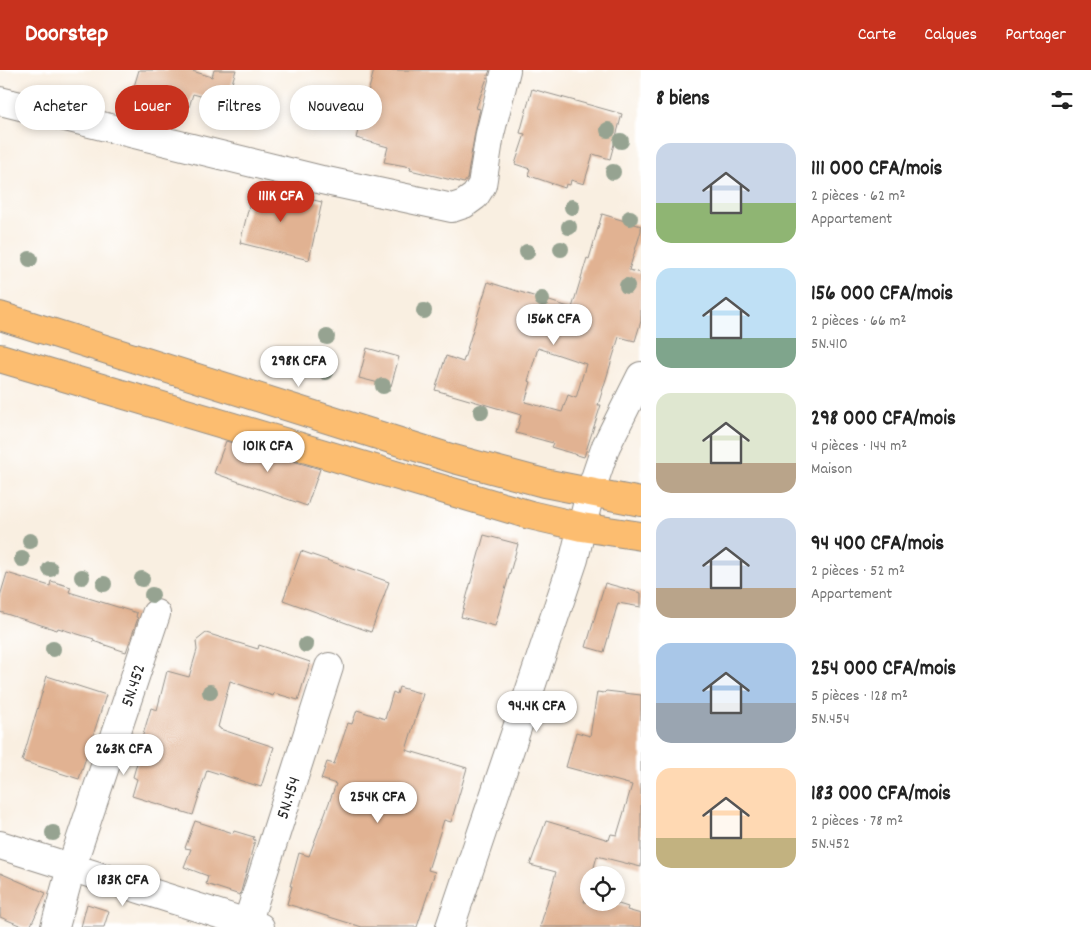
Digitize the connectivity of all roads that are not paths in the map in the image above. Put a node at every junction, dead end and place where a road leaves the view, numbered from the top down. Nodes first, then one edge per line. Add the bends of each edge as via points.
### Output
1 (506, 70) edge
2 (0, 101) edge
3 (0, 316) edge
4 (0, 358) edge
5 (641, 376) edge
6 (374, 434) junction
7 (364, 465) junction
8 (590, 493) junction
9 (641, 502) edge
10 (582, 527) junction
11 (641, 536) edge
12 (156, 614) dead end
13 (329, 667) dead end
14 (0, 846) edge
15 (71, 868) junction
16 (251, 926) edge
17 (55, 927) edge
18 (450, 927) edge

1 - 2 street via 490,134 482,185 475,196 452,208 313,178
3 - 6 main road
4 - 7 main road
5 - 8 street via 606,446
6 - 7 main road
6 - 8 main road via 454,459
7 - 10 main road
8 - 9 main road
8 - 10 street
10 - 11 main road
10 - 18 street
12 - 15 street, 5N.452
13 - 16 street, 5N.454
14 - 15 street
15 - 16 street
15 - 17 street, 5N.452

